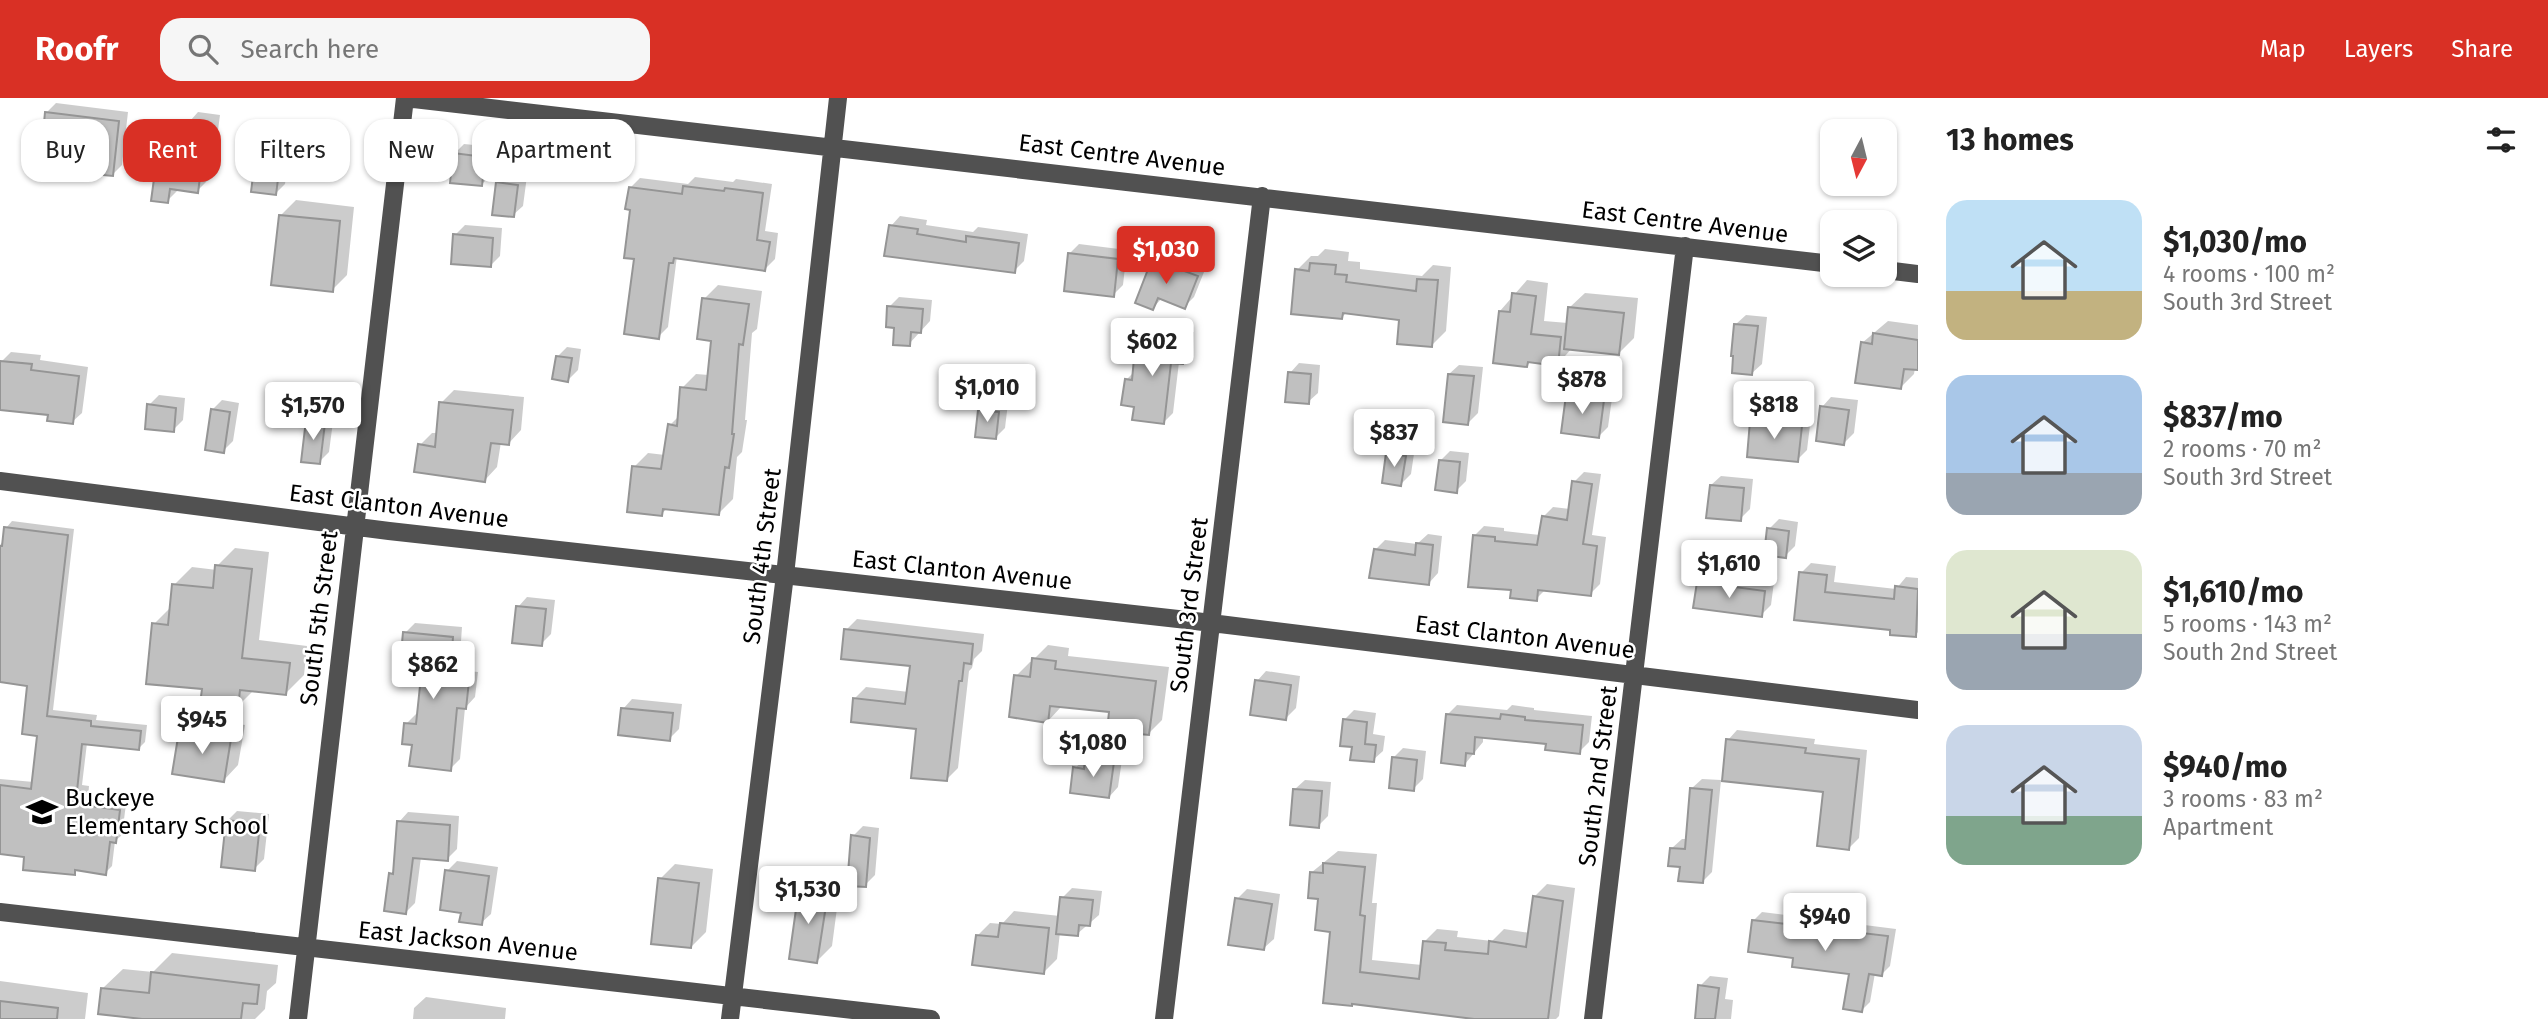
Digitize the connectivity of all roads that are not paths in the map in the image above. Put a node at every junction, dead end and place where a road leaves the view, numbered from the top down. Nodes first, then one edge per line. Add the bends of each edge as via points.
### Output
1 (405, 98) edge
2 (838, 98) edge
3 (831, 146) junction
4 (1262, 196) junction
5 (1685, 246) junction
6 (1820, 263) edge
7 (1897, 271) edge
8 (1918, 274) edge
9 (0, 481) edge
10 (355, 527) junction
11 (785, 575) junction
12 (1212, 623) junction
13 (1635, 676) junction
14 (1918, 710) edge
15 (0, 912) edge
16 (306, 948) junction
17 (733, 995) junction
18 (298, 1019) edge
19 (730, 1019) edge
20 (931, 1019) edge
21 (1164, 1019) edge
22 (1593, 1019) edge

1 - 3 street, East Centre Avenue
1 - 10 street, South 5th Street
2 - 3 street, South 4th Street
3 - 4 street, East Centre Avenue
3 - 11 street, South 4th Street
4 - 5 street, East Centre Avenue
4 - 12 street, South 3rd Street
5 - 6 street, East Centre Avenue
5 - 13 street, South 2nd Street
7 - 8 street
9 - 10 street, East Clanton Avenue
10 - 11 street, East Clanton Avenue
10 - 16 street, South 5th Street
11 - 12 street, East Clanton Avenue
11 - 17 street, South 4th Street
12 - 13 street, East Clanton Avenue
12 - 21 street, South 3rd Street
13 - 14 street, East Clanton Avenue
13 - 22 street, South 2nd Street
15 - 16 street, East Jackson Avenue
16 - 17 street, East Jackson Avenue
16 - 18 street, South 5th Street
17 - 19 street, South 4th Street
17 - 20 street, East Jackson Avenue

